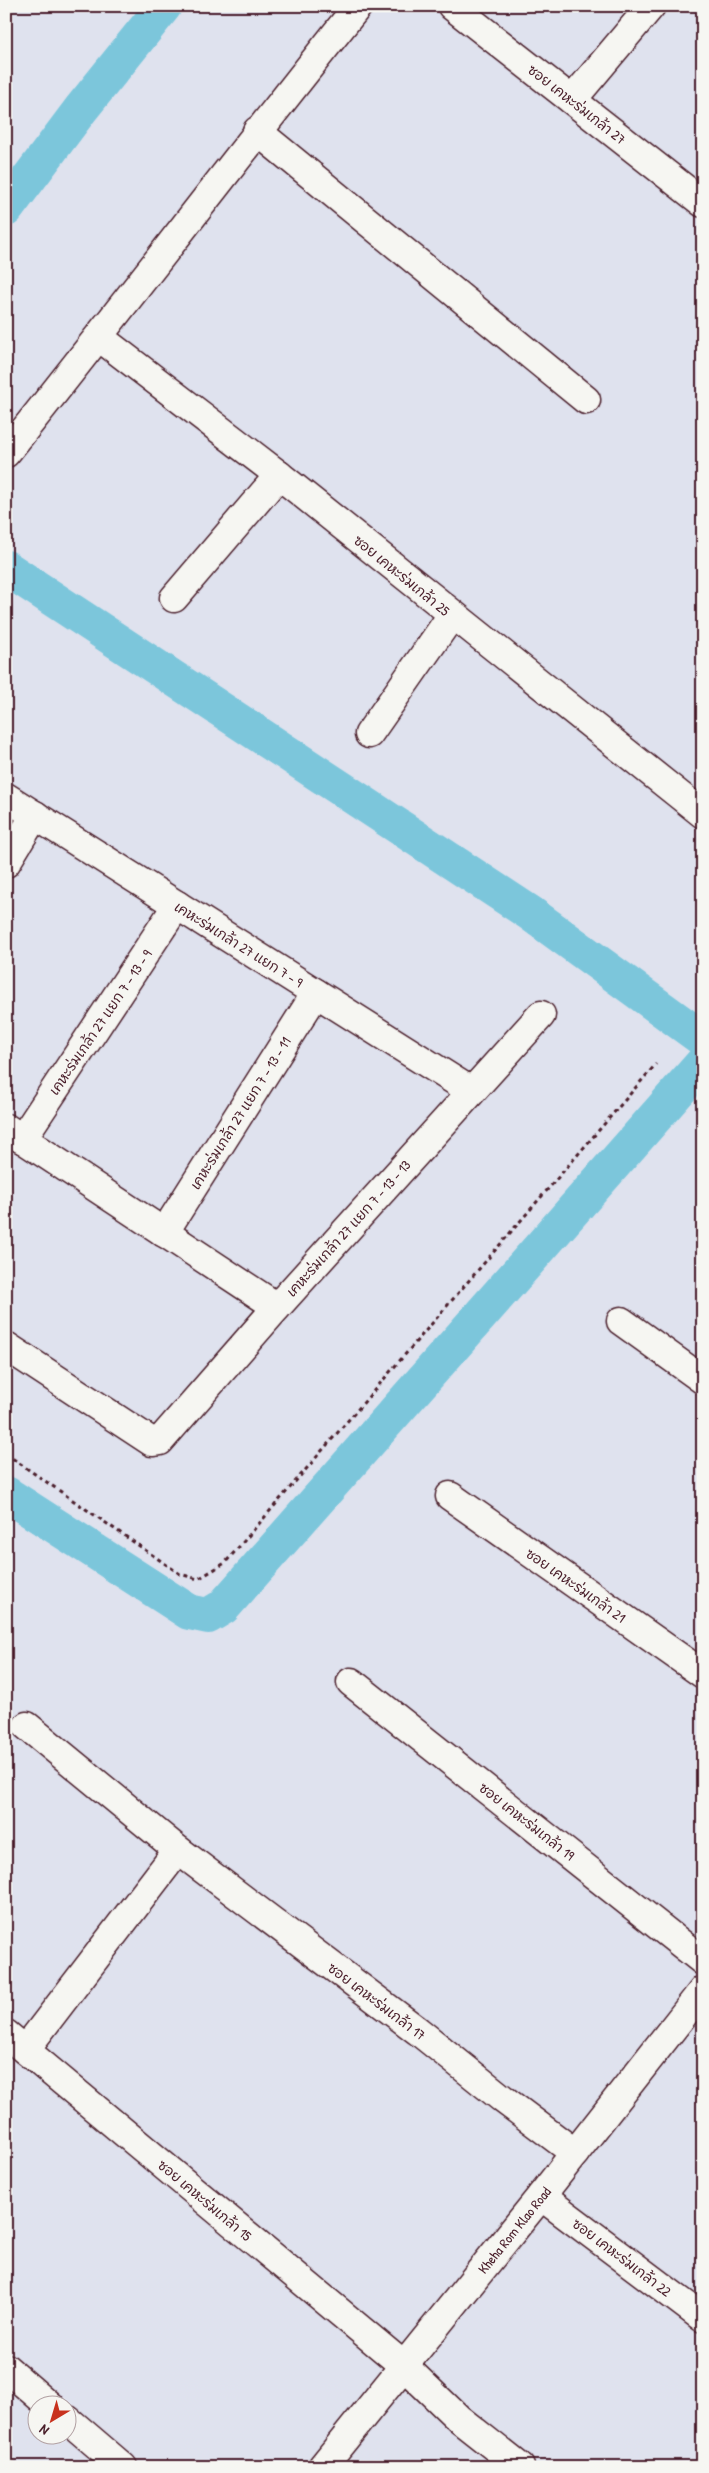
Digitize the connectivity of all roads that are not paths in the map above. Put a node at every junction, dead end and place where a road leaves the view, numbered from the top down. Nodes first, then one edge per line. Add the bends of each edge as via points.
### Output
1 (358, 6) edge
2 (452, 6) edge
3 (651, 6) edge
4 (572, 100) junction
5 (257, 131) junction
6 (703, 202) edge
7 (99, 337) junction
8 (586, 400) dead end
9 (6, 452) edge
10 (279, 475) junction
11 (174, 598) dead end
12 (452, 616) junction
13 (368, 734) dead end
14 (6, 797) edge
15 (703, 814) edge
16 (35, 815) junction
17 (6, 862) edge
18 (177, 905) junction
19 (316, 993) junction
20 (541, 1015) dead end
21 (471, 1091) junction
22 (14, 1133) edge
23 (164, 1233) junction
24 (277, 1307) junction
25 (621, 1321) dead end
26 (6, 1346) edge
27 (703, 1380) edge
28 (450, 1496) dead end
29 (703, 1674) edge
30 (351, 1682) dead end
31 (27, 1726) dead end
32 (178, 1850) junction
33 (703, 1961) edge
34 (703, 1990) edge
35 (16, 2042) edge
36 (575, 2153) junction
37 (541, 2196) junction
38 (703, 2318) edge
39 (403, 2365) junction
40 (6, 2368) edge
41 (38, 2396) edge
42 (78, 2429) edge
43 (123, 2467) edge
44 (322, 2467) edge
45 (520, 2467) edge

1 - 5 street
2 - 4 street, ซอย เคหะร่มเกล้า 27
3 - 4 street
4 - 6 street, ซอย เคหะร่มเกล้า 27
5 - 7 street
5 - 8 street
7 - 9 street
7 - 10 street, ซอย เคหะร่มเกล้า 25
10 - 11 street
10 - 12 street, ซอย เคหะร่มเกล้า 25
12 - 13 street
12 - 15 street, ซอย เคหะร่มเกล้า 25
14 - 16 street, เคหะร่มเกล้า 27 แยก 7 - 9
16 - 17 street
16 - 18 street, เคหะร่มเกล้า 27 แยก 7 - 9
18 - 19 street, เคหะร่มเกล้า 27 แยก 7 - 9
18 - 22 street, เคหะร่มเกล้า 27 แยก 7 - 13 - 9
19 - 21 street, เคหะร่มเกล้า 27 แยก 7 - 9
19 - 23 street, เคหะร่มเกล้า 27 แยก 7 - 13 - 11
20 - 21 street, เคหะร่มเกล้า 27 แยก 7 - 13 - 13
21 - 24 street, เคหะร่มเกล้า 27 แยก 7 - 13 - 13
22 - 23 street
23 - 24 street
24 - 26 street, เคหะร่มเกล้า 27 แยก 7 - 13 - 13 via 156,1443
25 - 27 street
28 - 29 street, ซอย เคหะร่มเกล้า 21
30 - 33 street, ซอย เคหะร่มเกล้า 19
31 - 32 street, ซอย เคหะร่มเกล้า 17
32 - 35 street
32 - 36 street, ซอย เคหะร่มเกล้า 17
34 - 36 street, Kheha Rom Klao Road
35 - 39 street, ซอย เคหะร่มเกล้า 15
36 - 37 street, Kheha Rom Klao Road
37 - 38 street, ซอย เคหะร่มเกล้า 22
37 - 39 street, Kheha Rom Klao Road
39 - 44 street, Kheha Rom Klao Road
39 - 45 street, ซอย เคหะร่มเกล้า 15 via 459,2419
40 - 41 street
42 - 43 street

